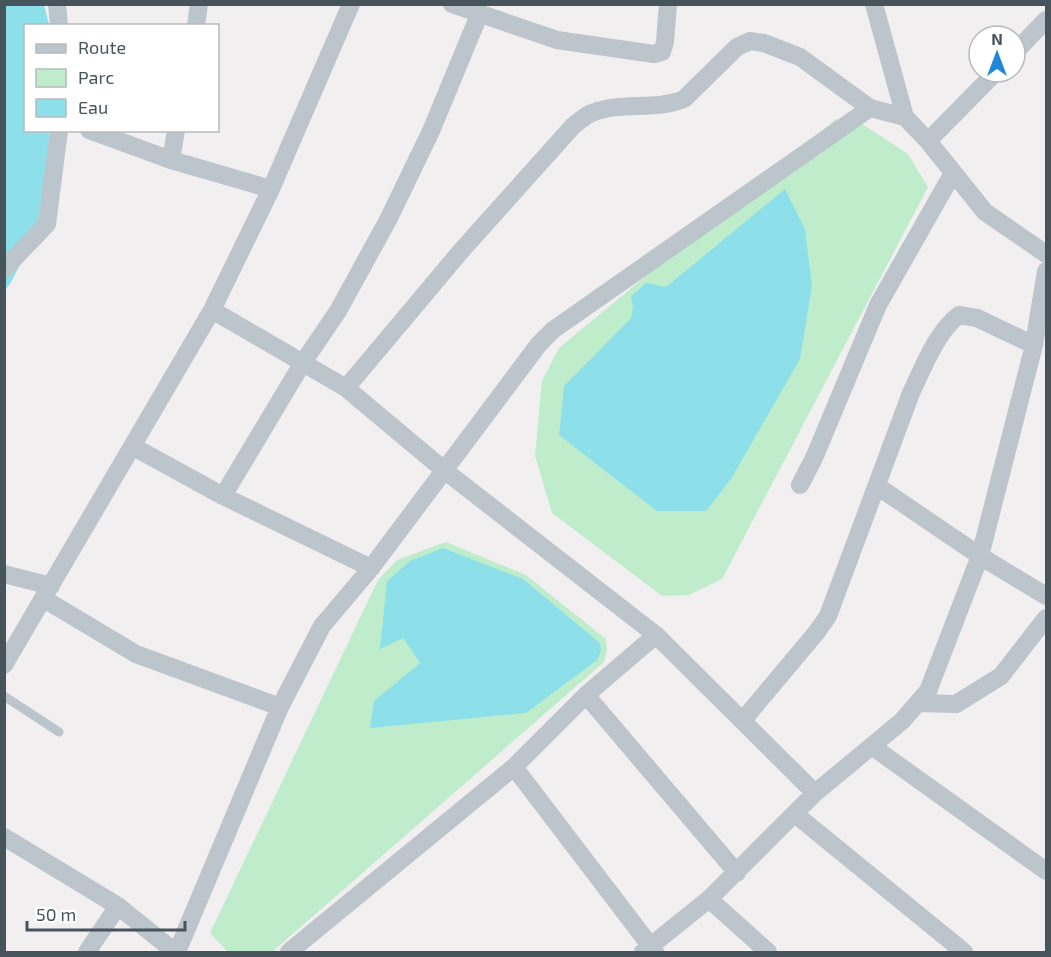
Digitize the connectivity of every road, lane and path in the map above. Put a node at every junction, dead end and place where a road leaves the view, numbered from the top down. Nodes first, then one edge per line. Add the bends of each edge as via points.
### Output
1 (57, 4) edge
2 (200, 4) edge
3 (351, 4) edge
4 (452, 4) edge
5 (668, 4) edge
6 (874, 4) edge
7 (479, 15) junction
8 (1047, 20) edge
9 (59, 24) edge
10 (196, 24) edge
11 (1027, 40) edge
12 (984, 84) edge
13 (870, 108) junction
14 (905, 117) junction
15 (59, 132) edge
16 (94, 132) edge
17 (176, 132) edge
18 (928, 141) junction
19 (171, 160) junction
20 (953, 173) junction
21 (271, 189) junction
22 (1047, 254) edge
23 (4, 269) edge
24 (1047, 271) edge
25 (212, 310) junction
26 (1034, 345) junction
27 (302, 364) junction
28 (346, 388) junction
29 (132, 446) junction
30 (444, 470) junction
31 (800, 485) dead end
32 (877, 486) junction
33 (223, 496) junction
34 (980, 556) junction
35 (371, 568) junction
36 (4, 574) edge
37 (47, 592) junction
38 (1047, 596) edge
39 (1047, 618) edge
40 (656, 635) junction
41 (4, 665) edge
42 (586, 694) junction
43 (4, 696) edge
44 (920, 703) junction
45 (280, 707) junction
46 (743, 720) junction
47 (59, 732) dead end
48 (873, 747) junction
49 (514, 768) junction
50 (815, 793) junction
51 (795, 814) junction
52 (4, 837) edge
53 (1047, 870) edge
54 (736, 873) junction
55 (709, 899) junction
56 (118, 906) junction
57 (649, 950) edge
58 (87, 952) edge
59 (176, 952) edge
60 (289, 952) edge
61 (768, 952) edge
62 (964, 952) edge

1 - 9 street
2 - 10 street
3 - 21 street
4 - 7 street
5 - 7 street via 665,42 662,52 654,54 558,40
6 - 14 street
7 - 27 street via 431,131 388,220 338,311
8 - 11 street
12 - 18 street
13 - 14 street
13 - 28 street via 800,57 750,41 737,47 684,99 673,104 606,108 589,114 573,126 461,251
13 - 30 street via 553,330
14 - 18 street
15 - 23 street via 47,224
16 - 19 street
17 - 19 street
18 - 20 street
19 - 21 street
20 - 22 street via 985,212
20 - 31 street via 878,304
21 - 25 street
24 - 26 street
25 - 27 street
25 - 29 street
26 - 32 street via 977,318 959,315 948,322 911,393
26 - 34 street
27 - 28 street
27 - 33 street
28 - 30 street
29 - 33 street
29 - 37 street
30 - 35 street
30 - 40 street
32 - 34 street
32 - 46 street via 828,616
33 - 35 street
34 - 38 street
34 - 44 street
35 - 45 street via 322,626
36 - 37 street
37 - 41 street
37 - 45 street via 136,654
39 - 44 street via 1001,676 956,704
40 - 42 street
40 - 46 street
42 - 49 street
42 - 54 street
43 - 47 lane
44 - 48 street
45 - 59 street
46 - 50 street
48 - 50 street
48 - 53 street
49 - 57 street
49 - 60 street
50 - 51 street
51 - 54 street
51 - 62 street
52 - 56 street
54 - 55 street
55 - 57 street
55 - 61 street
56 - 58 street
56 - 59 street

